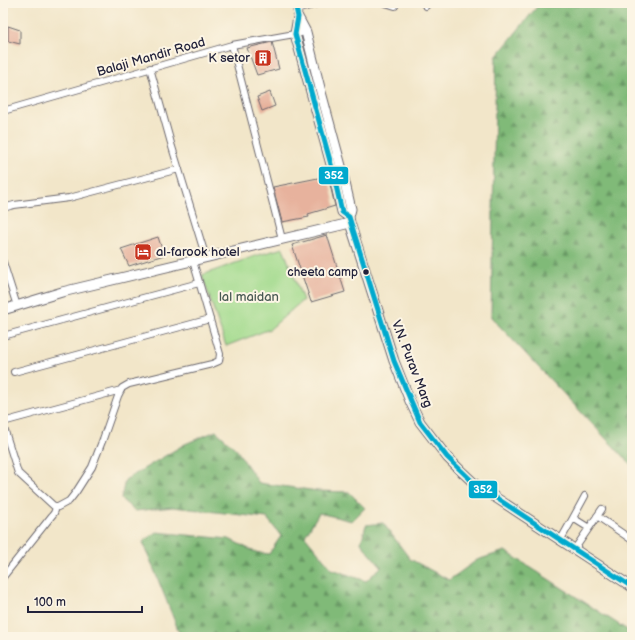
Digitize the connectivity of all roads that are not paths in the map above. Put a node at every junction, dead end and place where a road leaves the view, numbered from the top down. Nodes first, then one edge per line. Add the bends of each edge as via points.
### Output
1 (295, 3) edge
2 (320, 3) edge
3 (385, 3) edge
4 (395, 3) edge
5 (297, 14) junction
6 (306, 32) junction
7 (295, 34) junction
8 (232, 46) junction
9 (150, 68) junction
10 (316, 93) junction
11 (3, 111) edge
12 (341, 166) junction
13 (332, 168) junction
14 (179, 169) junction
15 (3, 208) edge
16 (350, 220) junction
17 (282, 238) junction
18 (206, 258) junction
19 (193, 261) junction
20 (3, 262) edge
21 (200, 283) junction
22 (17, 306) junction
23 (3, 310) edge
24 (210, 319) junction
25 (3, 336) edge
26 (14, 372) dead end
27 (121, 390) junction
28 (3, 424) edge
29 (585, 496) dead end
30 (56, 508) junction
31 (602, 509) dead end
32 (597, 516) junction
33 (573, 518) junction
34 (589, 528) junction
35 (632, 540) edge
36 (560, 541) junction
37 (574, 550) junction
38 (3, 576) edge
39 (632, 587) edge

1 - 5 street, V.N. Purav Marg
2 - 5 street
3 - 4 street via 395,6
5 - 6 street, V.N. Purav Marg
5 - 7 street, V.N. Purav Marg
6 - 7 street, Balaji Mandir Road
6 - 10 street, V.N. Purav Marg
7 - 8 street, Balaji Mandir Road
7 - 10 street, V.N. Purav Marg
8 - 9 street, Balaji Mandir Road
8 - 17 street
9 - 11 street, Balaji Mandir Road
9 - 14 street
10 - 12 street, V.N. Purav Marg
10 - 13 street, V.N. Purav Marg
12 - 13 street
12 - 16 street, V.N. Purav Marg via 351,208
13 - 16 street, V.N. Purav Marg via 342,212
14 - 15 street via 69,198
14 - 18 street
16 - 17 street
16 - 36 street, V.N. Purav Marg via 394,361 420,422 448,457 475,484
17 - 18 street
18 - 19 street
19 - 21 street
19 - 22 street via 62,292
20 - 22 street
21 - 24 street
21 - 25 street
22 - 23 street
24 - 26 street
24 - 27 street via 220,354 218,361 129,384
27 - 28 street
27 - 30 street via 92,467 69,501
28 - 30 street via 18,473
29 - 33 street
30 - 38 street
31 - 32 street
32 - 34 street
32 - 35 street
33 - 34 street
33 - 36 street
34 - 37 street
36 - 37 street, V.N. Purav Marg
37 - 39 street, V.N. Purav Marg

